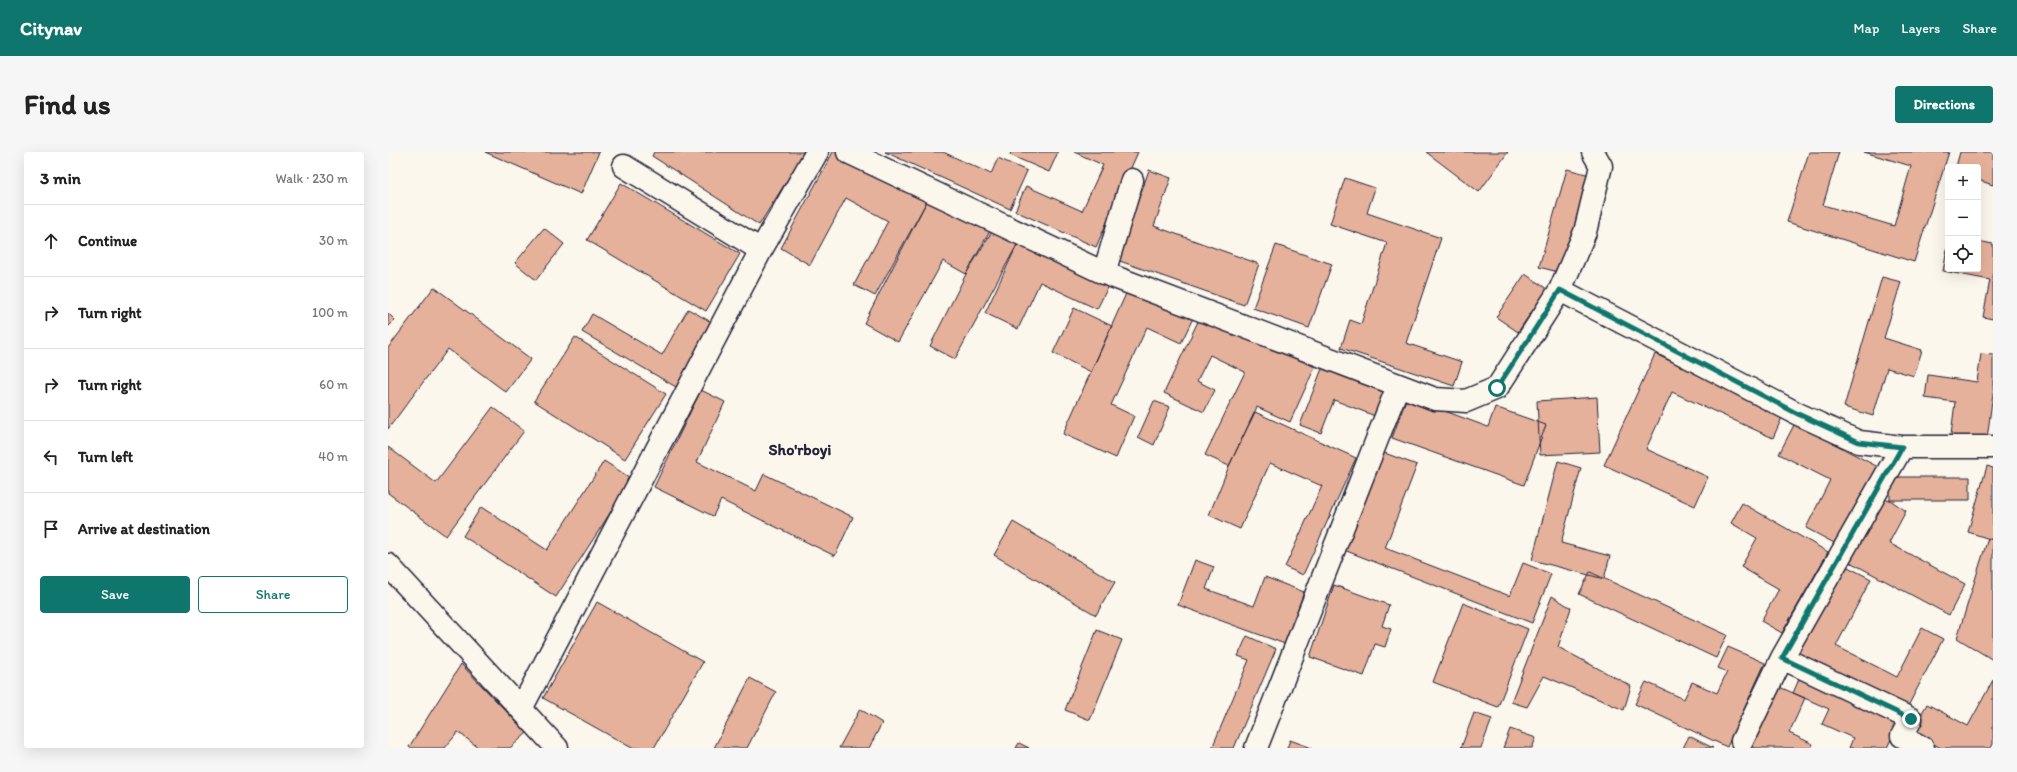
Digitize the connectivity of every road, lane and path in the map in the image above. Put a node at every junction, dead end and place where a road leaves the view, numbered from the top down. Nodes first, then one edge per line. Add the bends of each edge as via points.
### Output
1 (817, 152) edge
2 (848, 152) edge
3 (1594, 152) edge
4 (624, 166) dead end
5 (1132, 180) dead end
6 (761, 250) junction
7 (1104, 273) junction
8 (1560, 290) junction
9 (1398, 386) junction
10 (1992, 444) edge
11 (1902, 447) junction
12 (388, 565) edge
13 (1782, 658) junction
14 (521, 709) junction
15 (1742, 741) dead end
16 (557, 748) edge
17 (1256, 748) edge
18 (1923, 748) edge

1 - 6 street
2 - 7 street
3 - 8 street via 1601,166 1585,232
4 - 6 street
5 - 7 street
6 - 14 street
7 - 9 street
8 - 9 street via 1497,388 1466,401 1435,399
8 - 11 street via 1798,414 1859,442
9 - 17 street
10 - 11 street
11 - 13 street
12 - 14 street
13 - 15 street
13 - 18 street via 1911,719 1902,736
14 - 16 street

